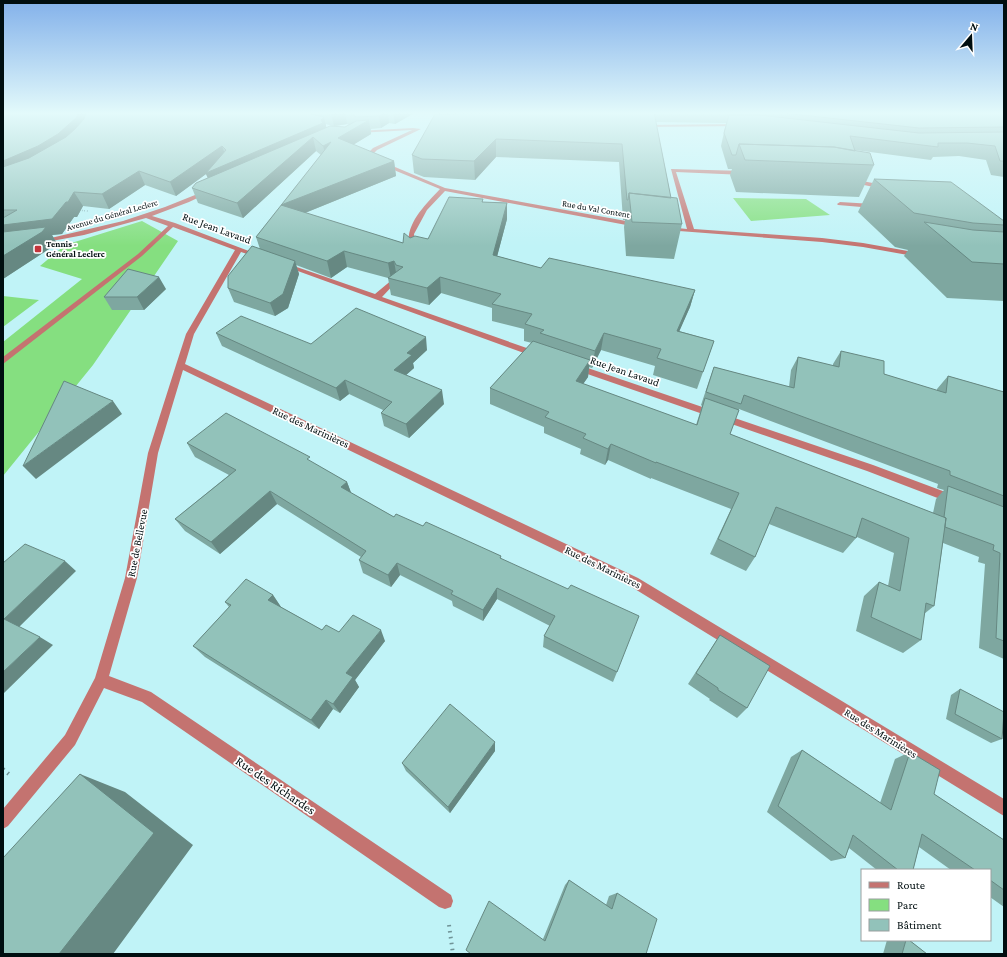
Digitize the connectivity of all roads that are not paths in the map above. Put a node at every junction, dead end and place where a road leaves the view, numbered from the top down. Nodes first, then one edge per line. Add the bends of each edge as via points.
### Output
1 (372, 157) edge
2 (751, 173) edge
3 (843, 179) edge
4 (887, 188) edge
5 (214, 189) edge
6 (444, 189) junction
7 (840, 204) dead end
8 (878, 206) dead end
9 (146, 216) junction
10 (173, 224) junction
11 (646, 227) edge
12 (661, 228) edge
13 (691, 232) junction
14 (32, 242) edge
15 (239, 249) junction
16 (413, 251) edge
17 (928, 257) edge
18 (395, 280) edge
19 (377, 297) junction
20 (549, 358) edge
21 (3, 361) edge
22 (564, 363) edge
23 (180, 365) junction
24 (959, 502) edge
25 (101, 680) junction
26 (1004, 808) edge
27 (3, 821) edge
28 (446, 901) road end

1 - 6 street, Rue du Val Content via 374,160
2 - 13 street via 673,170
3 - 4 street
5 - 9 street, Avenue du Général Leclerc
6 - 11 street, Rue du Val Content
6 - 16 street via 424,209 412,234
7 - 8 street
9 - 10 street, Rue Jean Lavaud
9 - 14 street, Avenue du Général Leclerc via 73,236
10 - 15 street, Rue Jean Lavaud
10 - 21 street via 140,255
12 - 13 street
13 - 17 street via 846,242
15 - 19 street, Rue Jean Lavaud
15 - 23 street, Rue de Bellevue via 190,334
18 - 19 street
19 - 20 street, Rue Jean Lavaud
22 - 24 street, Rue Jean Lavaud via 863,465
23 - 25 street, Rue de Bellevue via 153,453 130,578
23 - 26 street, Rue des Marinières via 634,582
25 - 27 street, Rue de Bellevue via 70,740
25 - 28 street, Rue des Richardes via 146,697

